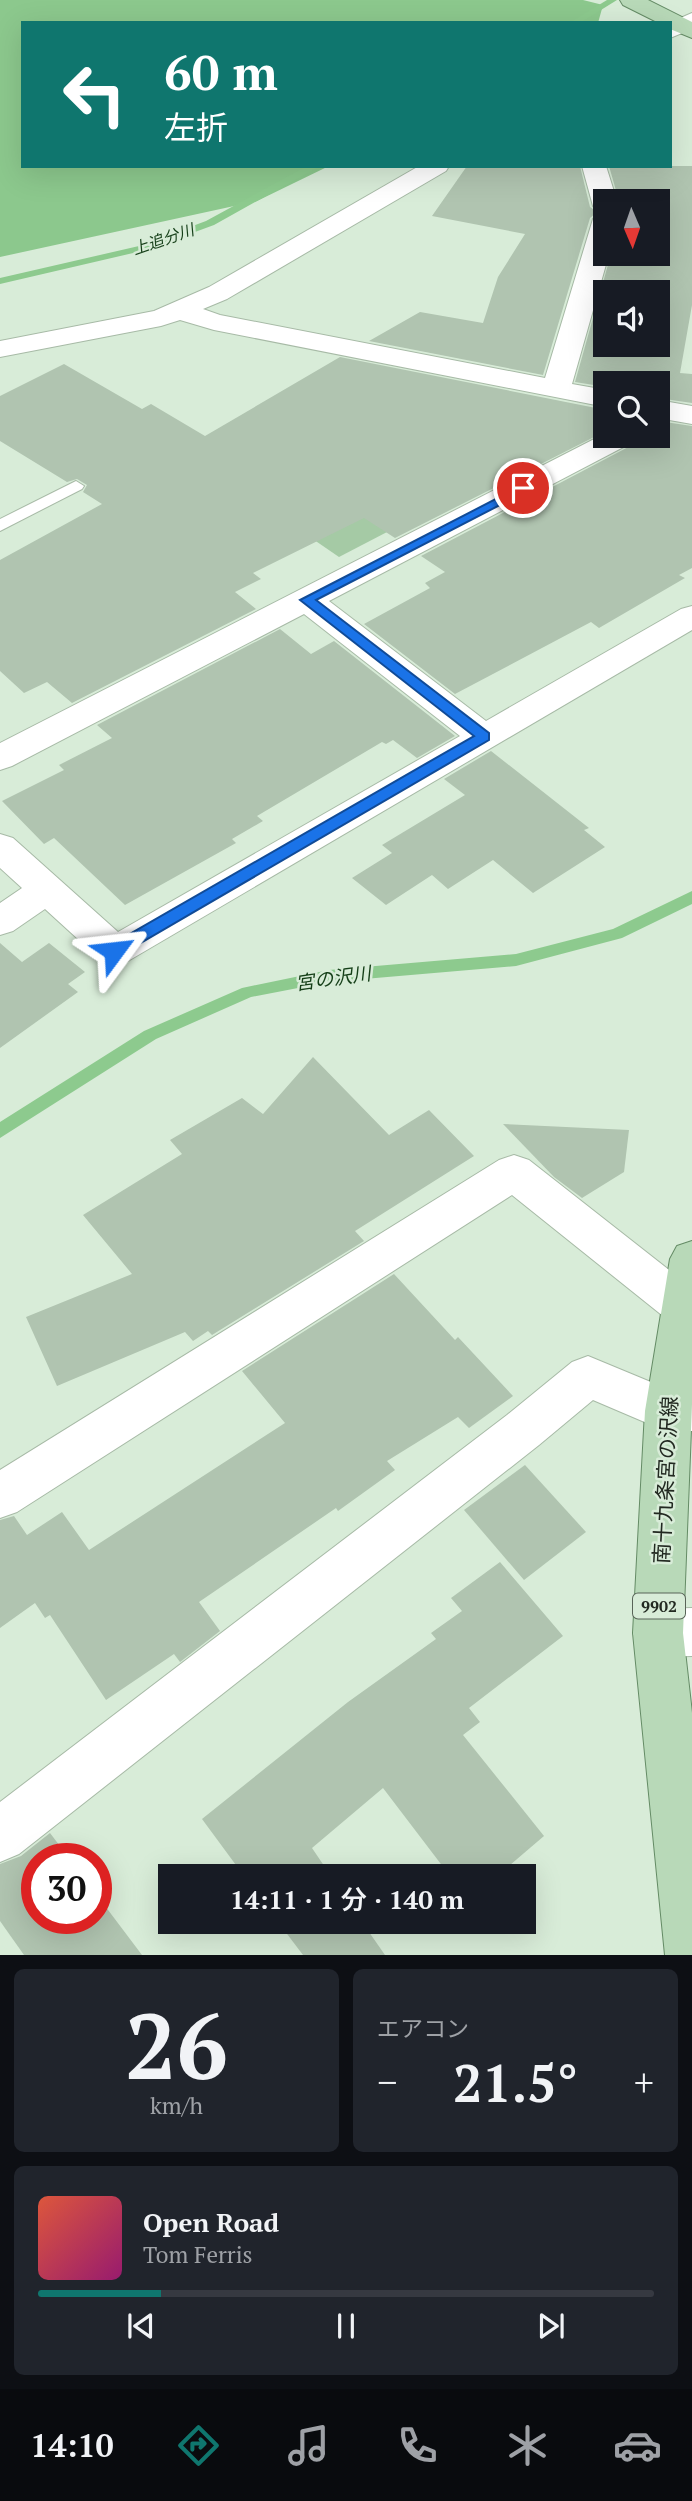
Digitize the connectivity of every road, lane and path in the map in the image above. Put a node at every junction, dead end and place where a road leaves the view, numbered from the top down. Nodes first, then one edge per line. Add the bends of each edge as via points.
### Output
1 (631, 0) edge
2 (680, 24) edge
3 (434, 168) edge
4 (595, 168) edge
5 (601, 189) edge
6 (593, 263) edge
7 (179, 310) junction
8 (0, 349) edge
9 (556, 389) junction
10 (593, 396) edge
11 (670, 411) edge
12 (692, 415) edge
13 (599, 448) edge
14 (76, 486) dead end
15 (0, 526) edge
16 (307, 600) junction
17 (692, 616) edge
18 (484, 737) junction
19 (5, 746) edge
20 (0, 847) edge
21 (47, 890) junction
22 (0, 921) edge
23 (692, 1259) edge
24 (684, 1307) junction
25 (680, 1411) edge
26 (0, 1496) edge
27 (675, 1633) edge
28 (0, 1835) edge
29 (692, 1952) edge

1 - 2 main road
3 - 7 street via 218,293
4 - 5 street
6 - 9 street
7 - 8 street via 161,318
7 - 9 street via 214,322
9 - 10 street
11 - 12 street
13 - 16 street
14 - 15 lane
16 - 18 street
16 - 19 street
17 - 18 street
18 - 21 street via 114,951
20 - 21 street
21 - 22 street
23 - 24 main road, 南十九条宮の沢線 / 9902
24 - 25 main road, 南十九条宮の沢線 / 9902
24 - 26 street via 514,1172
25 - 27 main road, 南十九条宮の沢線 / 9902
25 - 28 street via 588,1376
27 - 29 main road, 南十九条宮の沢線 / 9902

